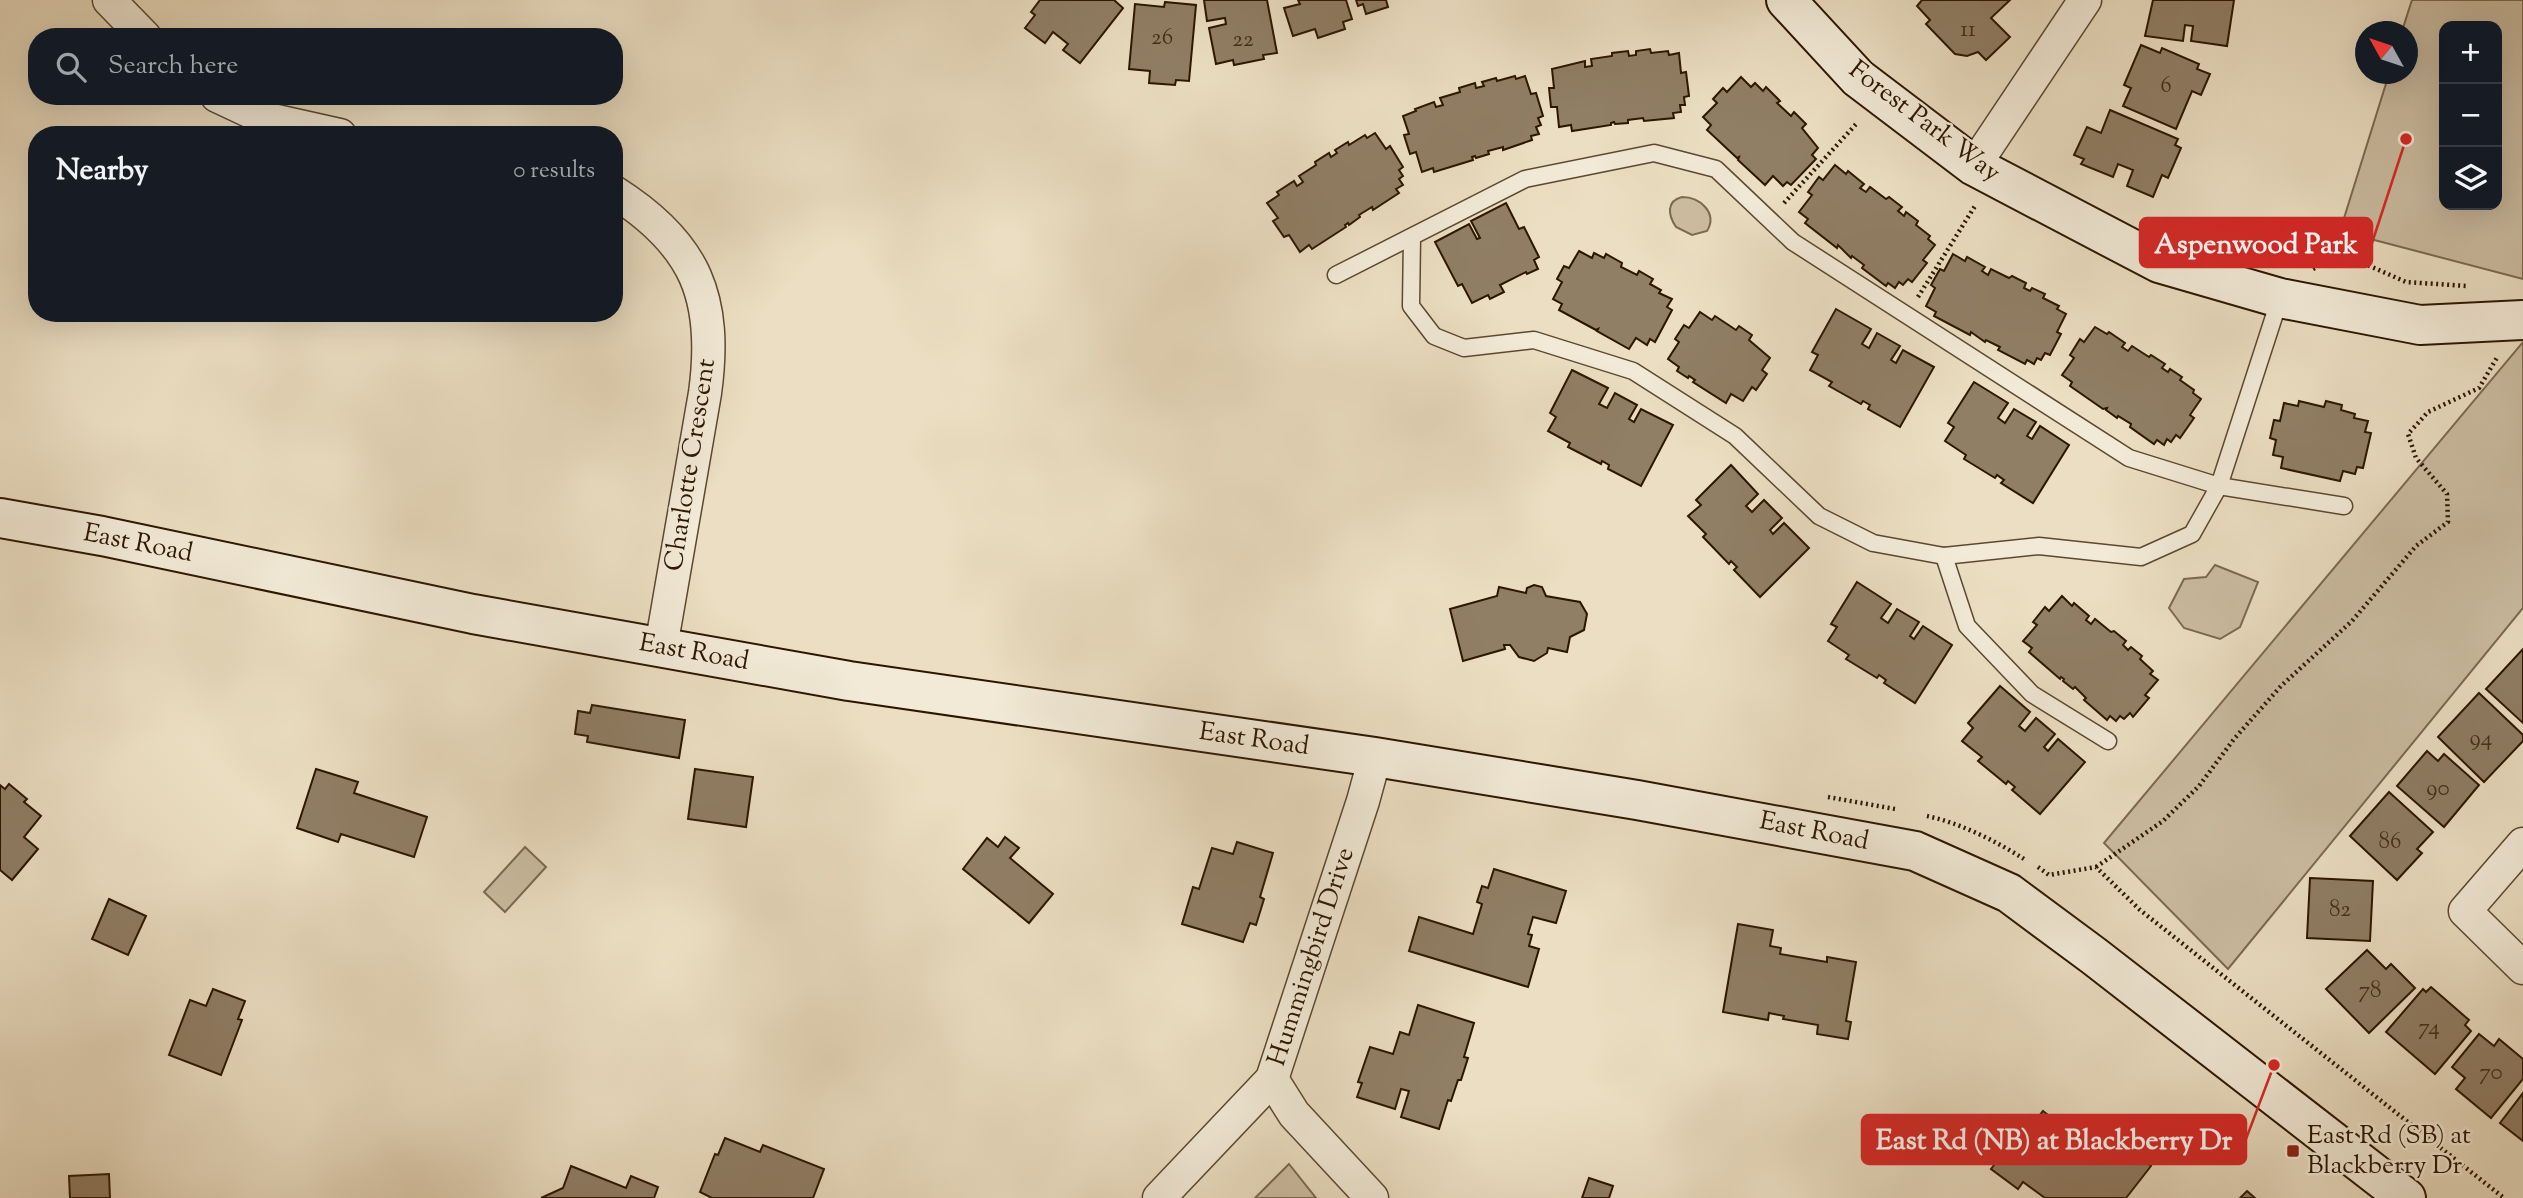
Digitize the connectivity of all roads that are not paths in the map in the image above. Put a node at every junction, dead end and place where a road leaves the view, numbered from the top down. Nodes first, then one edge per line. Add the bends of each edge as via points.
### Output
1 (109, 0) edge
2 (1786, 0) edge
3 (2085, 0) edge
4 (136, 28) edge
5 (236, 105) edge
6 (300, 126) edge
7 (1974, 166) junction
8 (623, 198) edge
9 (1412, 237) junction
10 (1336, 275) dead end
11 (2280, 298) junction
12 (2513, 334) edge
13 (2219, 486) junction
14 (2344, 506) dead end
15 (0, 518) edge
16 (1944, 556) junction
17 (661, 647) junction
18 (2108, 741) dead end
19 (1375, 757) junction
20 (2523, 844) edge
21 (2523, 968) edge
22 (1272, 1079) junction
23 (1159, 1198) edge
24 (1372, 1198) edge
25 (2406, 1198) edge

1 - 4 street
2 - 7 main road, Forest Park Way via 1858,78
3 - 7 street
5 - 6 street via 264,118
7 - 11 main road, Forest Park Way via 2159,263
8 - 17 street, Charlotte Crescent via 648,215 680,249 699,283 709,331 705,393
9 - 10 lane
9 - 13 lane via 1525,179 1654,153 1716,169 1793,242 2129,458
9 - 16 lane via 1411,306 1434,336 1464,348 1534,340 1633,371 1735,436 1819,516 1873,543
11 - 12 main road, Forest Park Way via 2420,326
11 - 13 lane
13 - 14 lane
13 - 16 lane via 2192,534 2141,556 2039,546
15 - 17 main road, East Road via 472,614
16 - 18 lane via 1967,626 2032,695
17 - 19 main road, East Road via 849,681
19 - 22 street, Hummingbird Drive
19 - 25 main road, East Road via 1915,851 2009,893
20 - 21 street via 2465,911
22 - 23 street, Hummingbird Drive
22 - 24 street via 1294,1114

